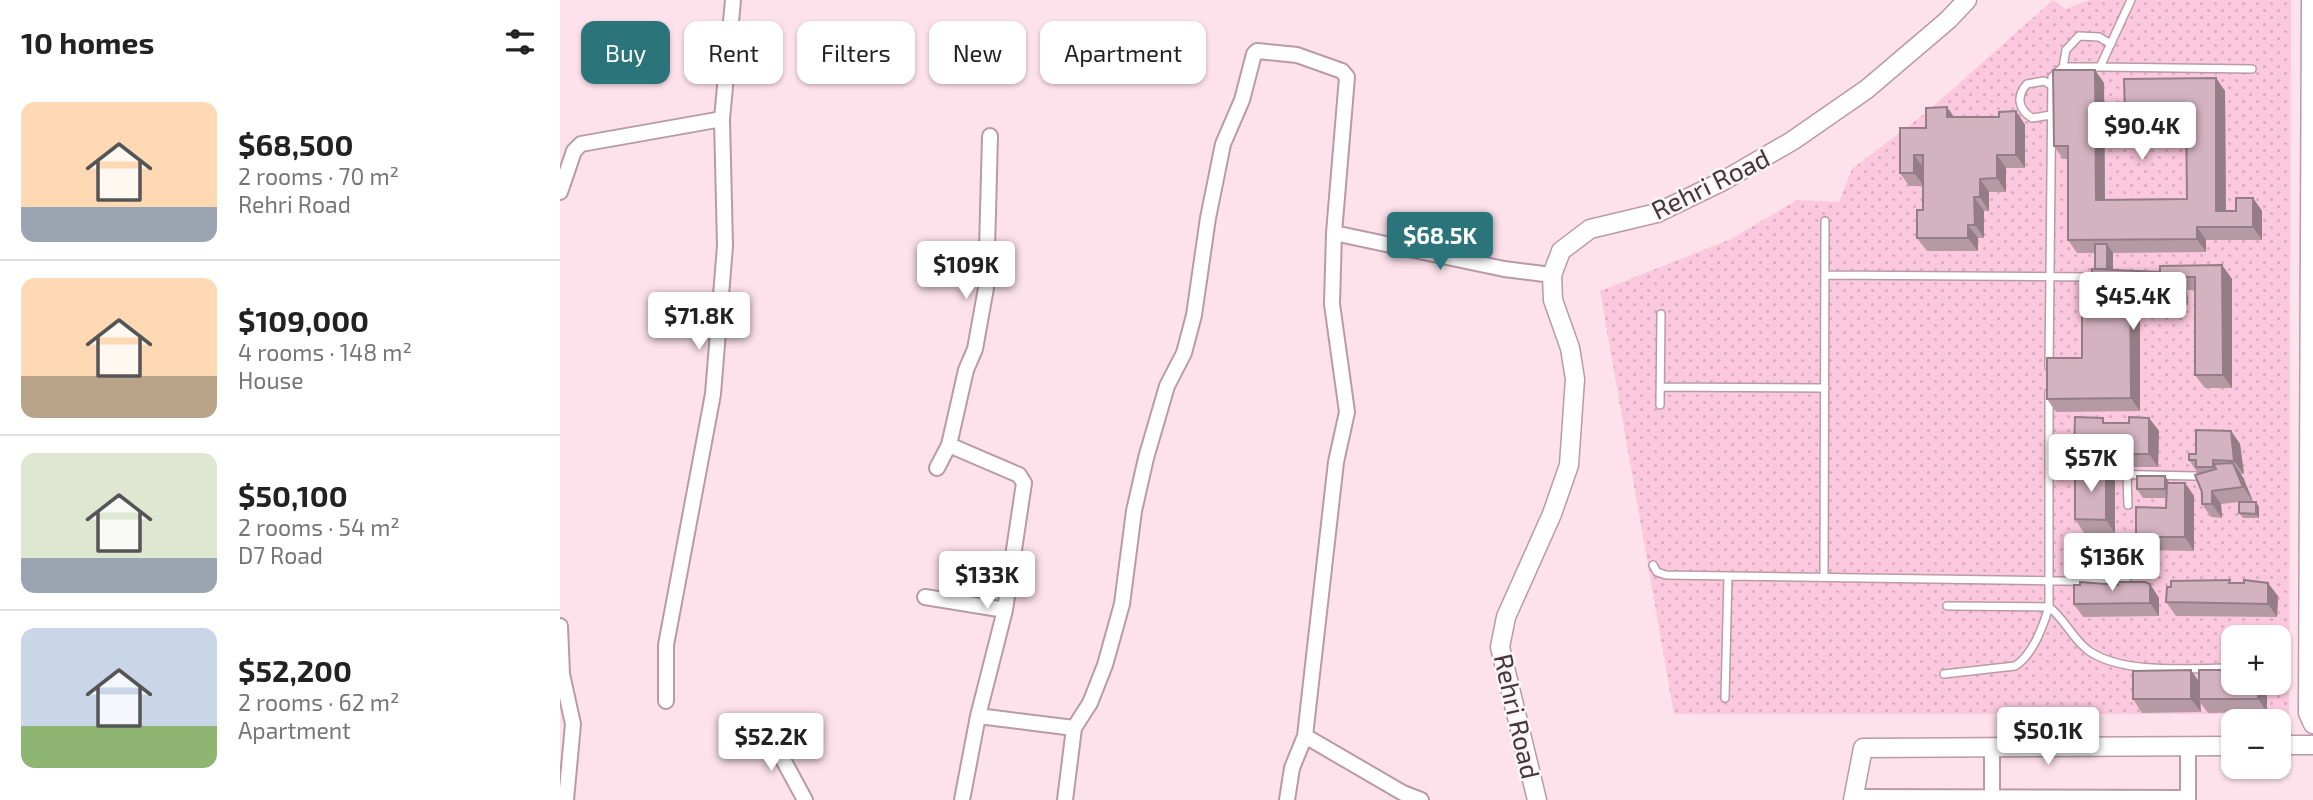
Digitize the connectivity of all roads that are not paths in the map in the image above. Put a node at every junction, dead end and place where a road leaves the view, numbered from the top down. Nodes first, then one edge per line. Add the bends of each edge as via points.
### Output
1 (733, 0) edge
2 (1967, 0) edge
3 (2131, 0) edge
4 (2311, 0) edge
5 (2312, 29) edge
6 (2111, 44) junction
7 (2063, 67) junction
8 (2101, 67) junction
9 (2252, 69) dead end
10 (2051, 85) junction
11 (2312, 92) edge
12 (2051, 116) junction
13 (722, 119) junction
14 (990, 136) dead end
15 (2312, 157) edge
16 (560, 192) edge
17 (2312, 220) edge
18 (1825, 221) dead end
19 (1334, 233) junction
20 (1552, 275) junction
21 (1825, 275) junction
22 (2049, 276) junction
23 (2092, 277) edge
24 (2312, 282) edge
25 (1661, 314) dead end
26 (2312, 346) edge
27 (1661, 387) junction
28 (1825, 388) junction
29 (1660, 405) dead end
30 (2312, 415) edge
31 (949, 445) junction
32 (937, 468) dead end
33 (2049, 474) junction
34 (2127, 475) junction
35 (2195, 476) edge
36 (2312, 484) edge
37 (2128, 505) dead end
38 (1653, 565) dead end
39 (1728, 576) junction
40 (1824, 577) junction
41 (2049, 581) junction
42 (2138, 583) edge
43 (925, 597) dead end
44 (1947, 606) dead end
45 (2049, 607) junction
46 (1005, 610) junction
47 (560, 626) edge
48 (2221, 668) edge
49 (1944, 674) dead end
50 (1724, 698) dead end
51 (666, 702) dead end
52 (978, 716) junction
53 (2313, 724) edge
54 (1074, 728) junction
55 (766, 730) dead end
56 (1305, 736) junction
57 (2291, 745) edge
58 (2313, 745) edge
59 (2188, 746) junction
60 (2221, 746) edge
61 (1992, 748) junction
62 (1854, 798) edge
63 (1992, 799) edge
64 (2188, 799) edge
65 (566, 800) edge
66 (805, 800) edge
67 (962, 800) edge
68 (1065, 800) edge
69 (1287, 800) edge
70 (1421, 800) edge
71 (1537, 800) edge

1 - 13 street
2 - 20 street, Rehri Road via 1867,89 1792,141 1657,213 1590,229 1561,251
3 - 6 lane
4 - 5 street
5 - 11 street
6 - 7 lane via 2099,37 2079,36 2066,50
6 - 8 lane
7 - 8 lane
7 - 10 lane via 2054,73
8 - 9 lane
10 - 12 lane
10 - 12 lane via 2044,81 2027,84 2019,98 2020,107 2032,118
11 - 15 street
12 - 22 lane
13 - 16 street via 581,144 574,151
13 - 51 street via 725,246 713,394 666,645
14 - 31 street via 986,288
15 - 17 street
17 - 24 street
18 - 21 lane
19 - 20 street
19 - 54 street via 1347,77 1297,55 1256,52 1223,144 1184,353 1167,386 1146,458 1122,604 1105,665
19 - 56 street via 1332,304 1347,412 1336,462
20 - 71 street, Rehri Road via 1553,300 1575,379 1569,465 1506,617 1500,647
21 - 22 lane
21 - 28 lane
22 - 23 lane
22 - 33 lane
24 - 26 street
25 - 27 lane
26 - 30 street
27 - 28 lane
27 - 29 lane
28 - 40 lane
30 - 36 street
31 - 32 street
31 - 46 street via 1019,475 1024,483
33 - 34 lane
33 - 41 lane
34 - 35 lane
34 - 37 lane
36 - 53 street via 2308,713
38 - 39 lane via 1666,575
39 - 40 lane
39 - 50 lane
40 - 41 lane
41 - 42 lane
41 - 45 lane
43 - 46 street
44 - 45 lane
45 - 48 lane via 2087,651 2109,661 2146,667
45 - 49 lane via 2024,661
46 - 52 street
47 - 65 street via 562,674 573,723
52 - 54 street
52 - 67 street
54 - 68 street
55 - 66 street
56 - 69 street via 1292,768
56 - 70 street
57 - 58 street
59 - 60 street
59 - 61 street
59 - 64 street
61 - 62 street via 1863,748
61 - 63 street
62 - 63 street
63 - 64 street

